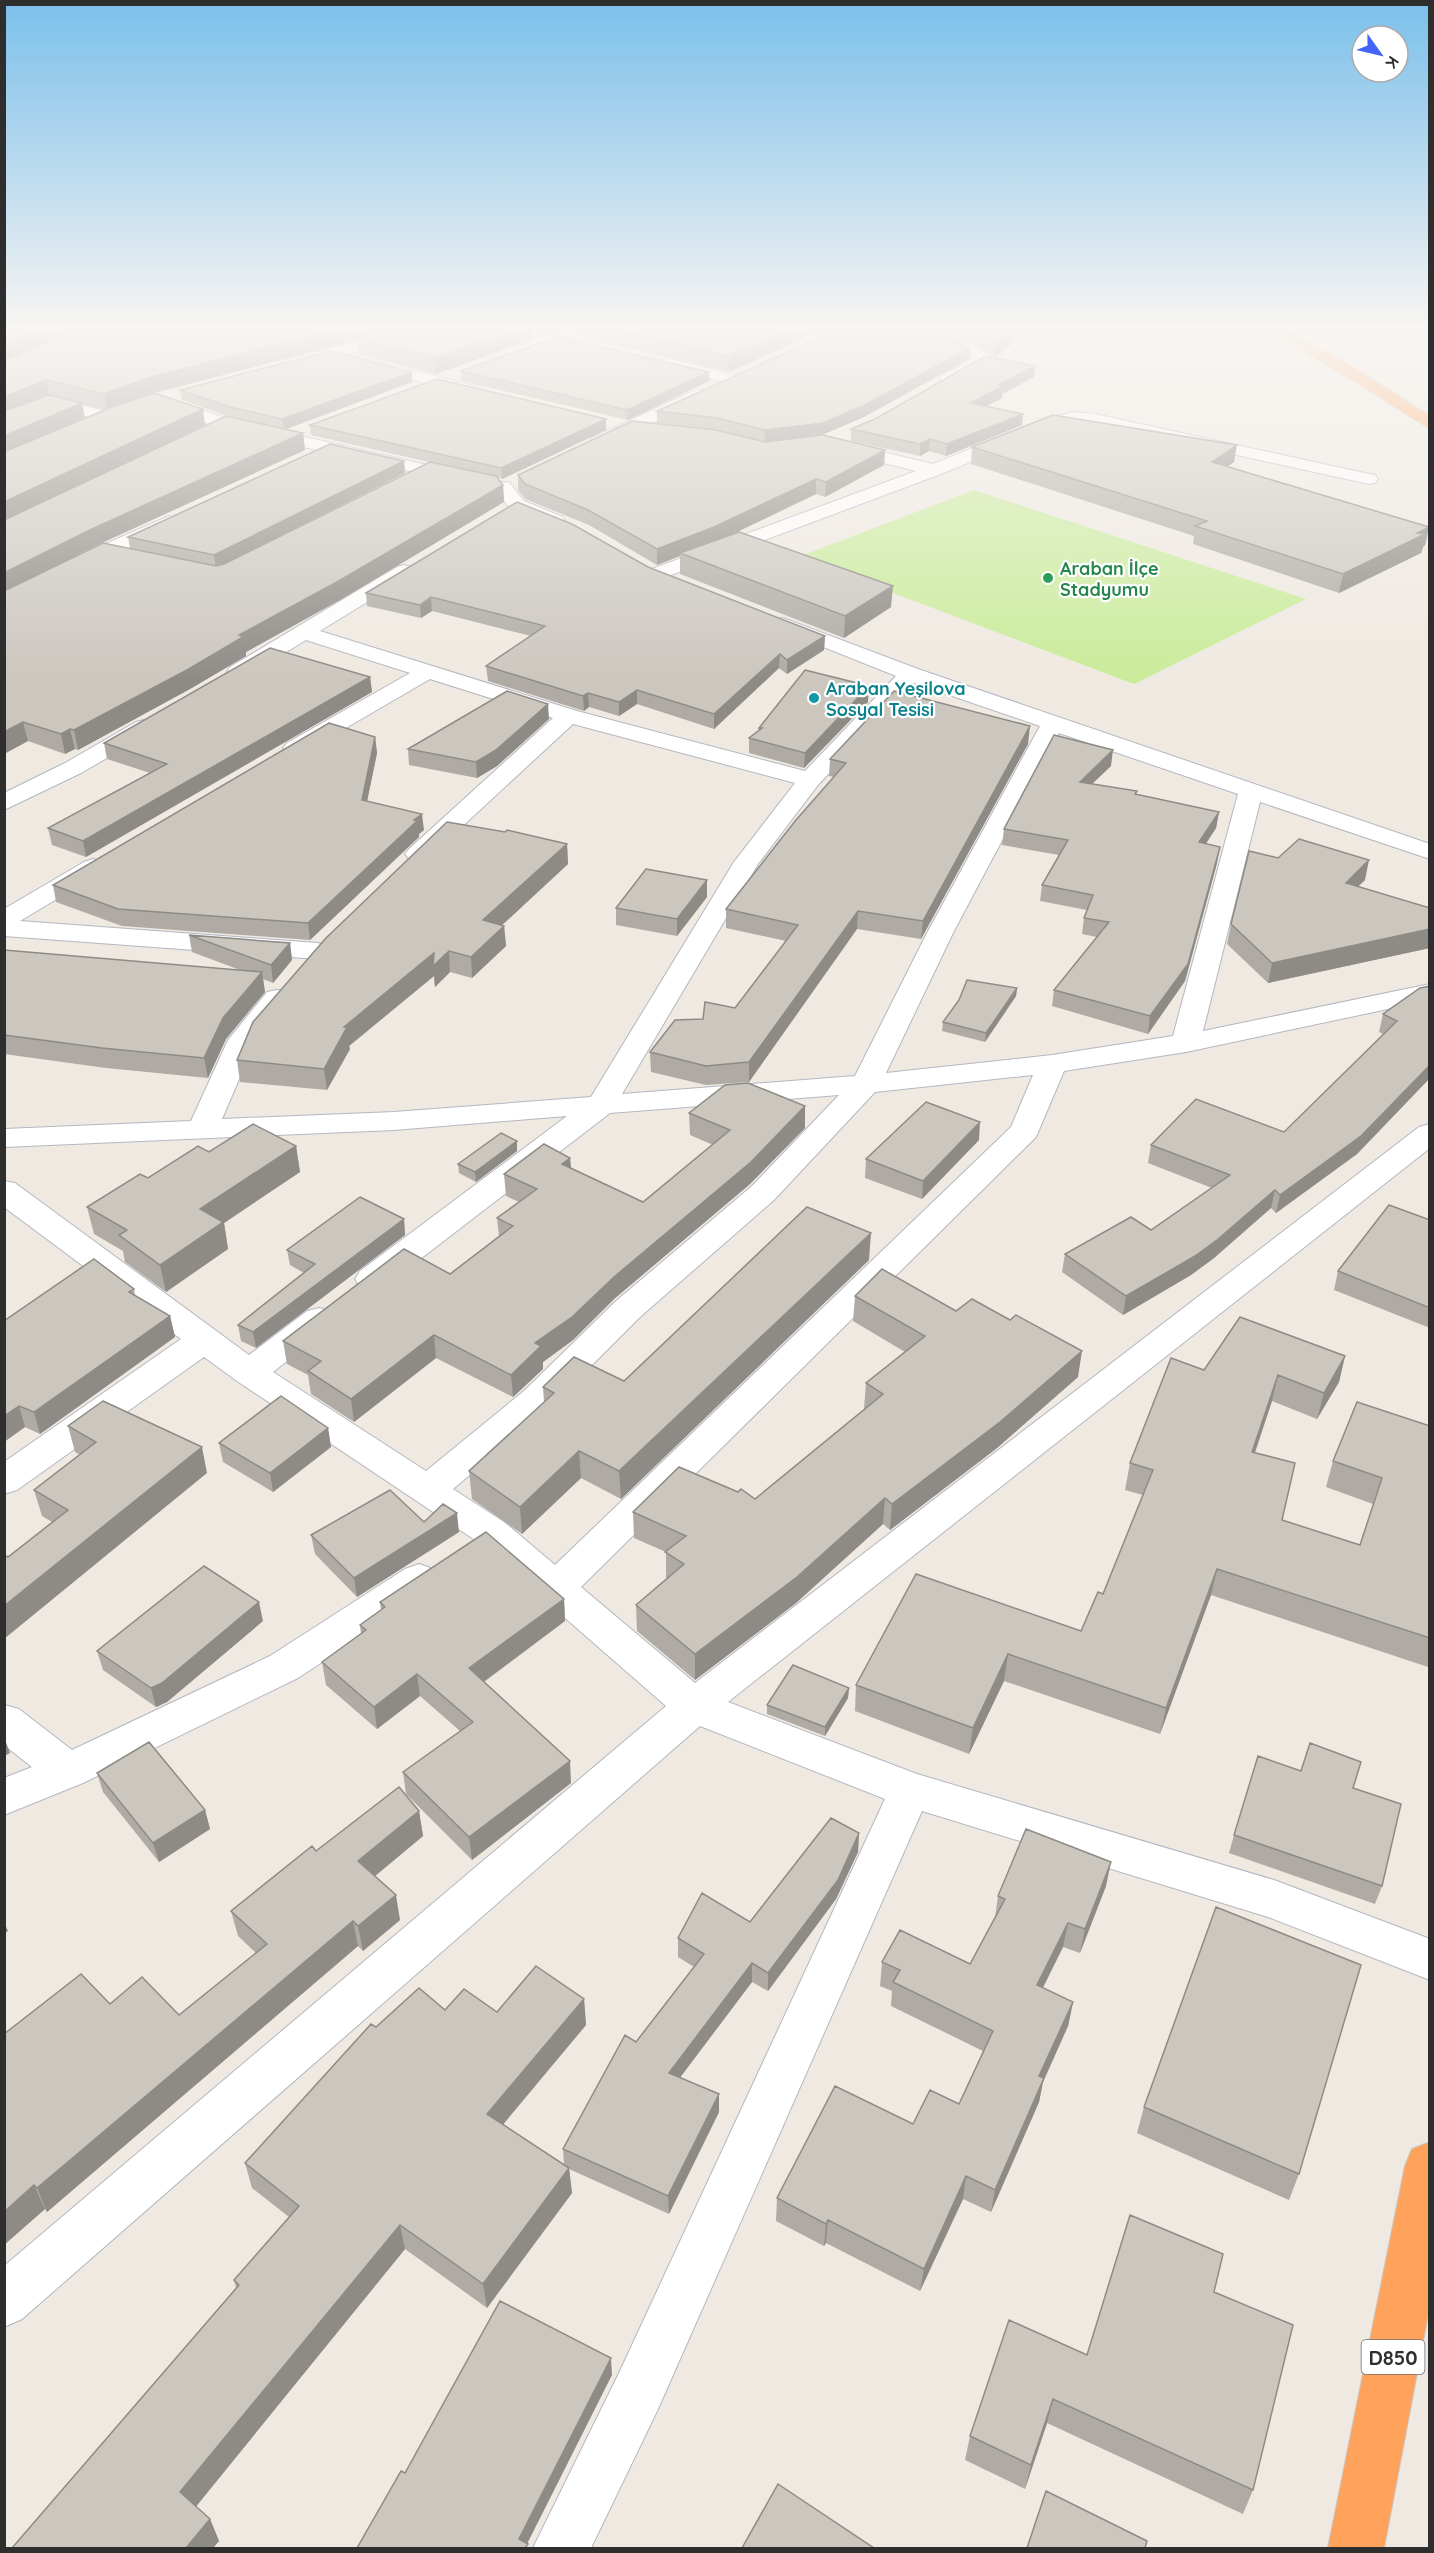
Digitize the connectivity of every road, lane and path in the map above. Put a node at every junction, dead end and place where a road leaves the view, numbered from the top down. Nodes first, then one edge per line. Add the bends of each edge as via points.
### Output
1 (303, 443) edge
2 (595, 443) edge
3 (828, 443) edge
4 (1001, 443) edge
5 (1206, 443) edge
6 (587, 447) edge
7 (326, 449) junction
8 (305, 459) edge
9 (935, 470) junction
10 (427, 471) junction
11 (524, 477) edge
12 (1370, 479) dead end
13 (406, 480) edge
14 (510, 496) junction
15 (188, 513) edge
16 (497, 516) edge
17 (570, 527) edge
18 (103, 552) junction
19 (426, 558) edge
20 (138, 559) edge
21 (689, 587) edge
22 (4, 604) edge
23 (766, 618) edge
24 (306, 633) junction
25 (429, 671) junction
26 (910, 674) junction
27 (225, 680) edge
28 (165, 715) edge
29 (569, 717) junction
30 (1053, 723) junction
31 (276, 759) edge
32 (810, 780) junction
33 (1251, 792) junction
34 (4, 803) edge
35 (1430, 852) edge
36 (115, 853) edge
37 (402, 869) edge
38 (4, 920) edge
39 (4, 928) edge
40 (1430, 992) edge
41 (1186, 1043) junction
42 (1052, 1064) junction
43 (866, 1084) junction
44 (600, 1106) junction
45 (203, 1128) junction
46 (1430, 1133) edge
47 (4, 1138) edge
48 (9, 1202) edge
49 (205, 1339) junction
50 (249, 1373) junction
51 (4, 1481) edge
52 (428, 1490) junction
53 (468, 1547) junction
54 (557, 1587) junction
55 (694, 1706) junction
56 (4, 1721) edge
57 (68, 1771) junction
58 (910, 1790) junction
59 (4, 1797) edge
60 (1430, 1960) edge
61 (1430, 2166) edge
62 (4, 2301) edge
63 (561, 2548) edge
64 (1356, 2548) edge

1 - 7 street
2 - 6 street
3 - 9 street
4 - 9 street
5 - 12 street
7 - 8 street
7 - 10 street
9 - 21 street via 647,569
10 - 13 street
10 - 14 street
11 - 14 street
14 - 16 street
14 - 17 street
15 - 18 street
18 - 20 street
18 - 22 street
19 - 24 street
23 - 26 street
24 - 25 street
24 - 27 street
25 - 29 street
25 - 31 street
26 - 30 street
26 - 32 street
28 - 34 street
29 - 32 street
29 - 37 street
30 - 33 street
30 - 43 street via 940,933
32 - 44 street via 747,862
33 - 35 street
33 - 41 street
36 - 38 street
39 - 45 street via 325,943 242,1040
40 - 41 street
41 - 42 street
42 - 43 street
42 - 54 street via 1025,1131
43 - 44 street
43 - 52 street via 763,1193 628,1309 536,1401
44 - 45 street via 394,1121
44 - 50 street
45 - 47 street
46 - 55 street
48 - 49 street
49 - 50 street
49 - 51 street
50 - 52 street
52 - 53 street
53 - 54 street
53 - 57 street via 284,1667
54 - 55 street
55 - 58 street
55 - 62 street
56 - 57 street
57 - 59 street
58 - 60 street via 1274,1899
58 - 63 street via 639,2390
61 - 64 highway, D850

